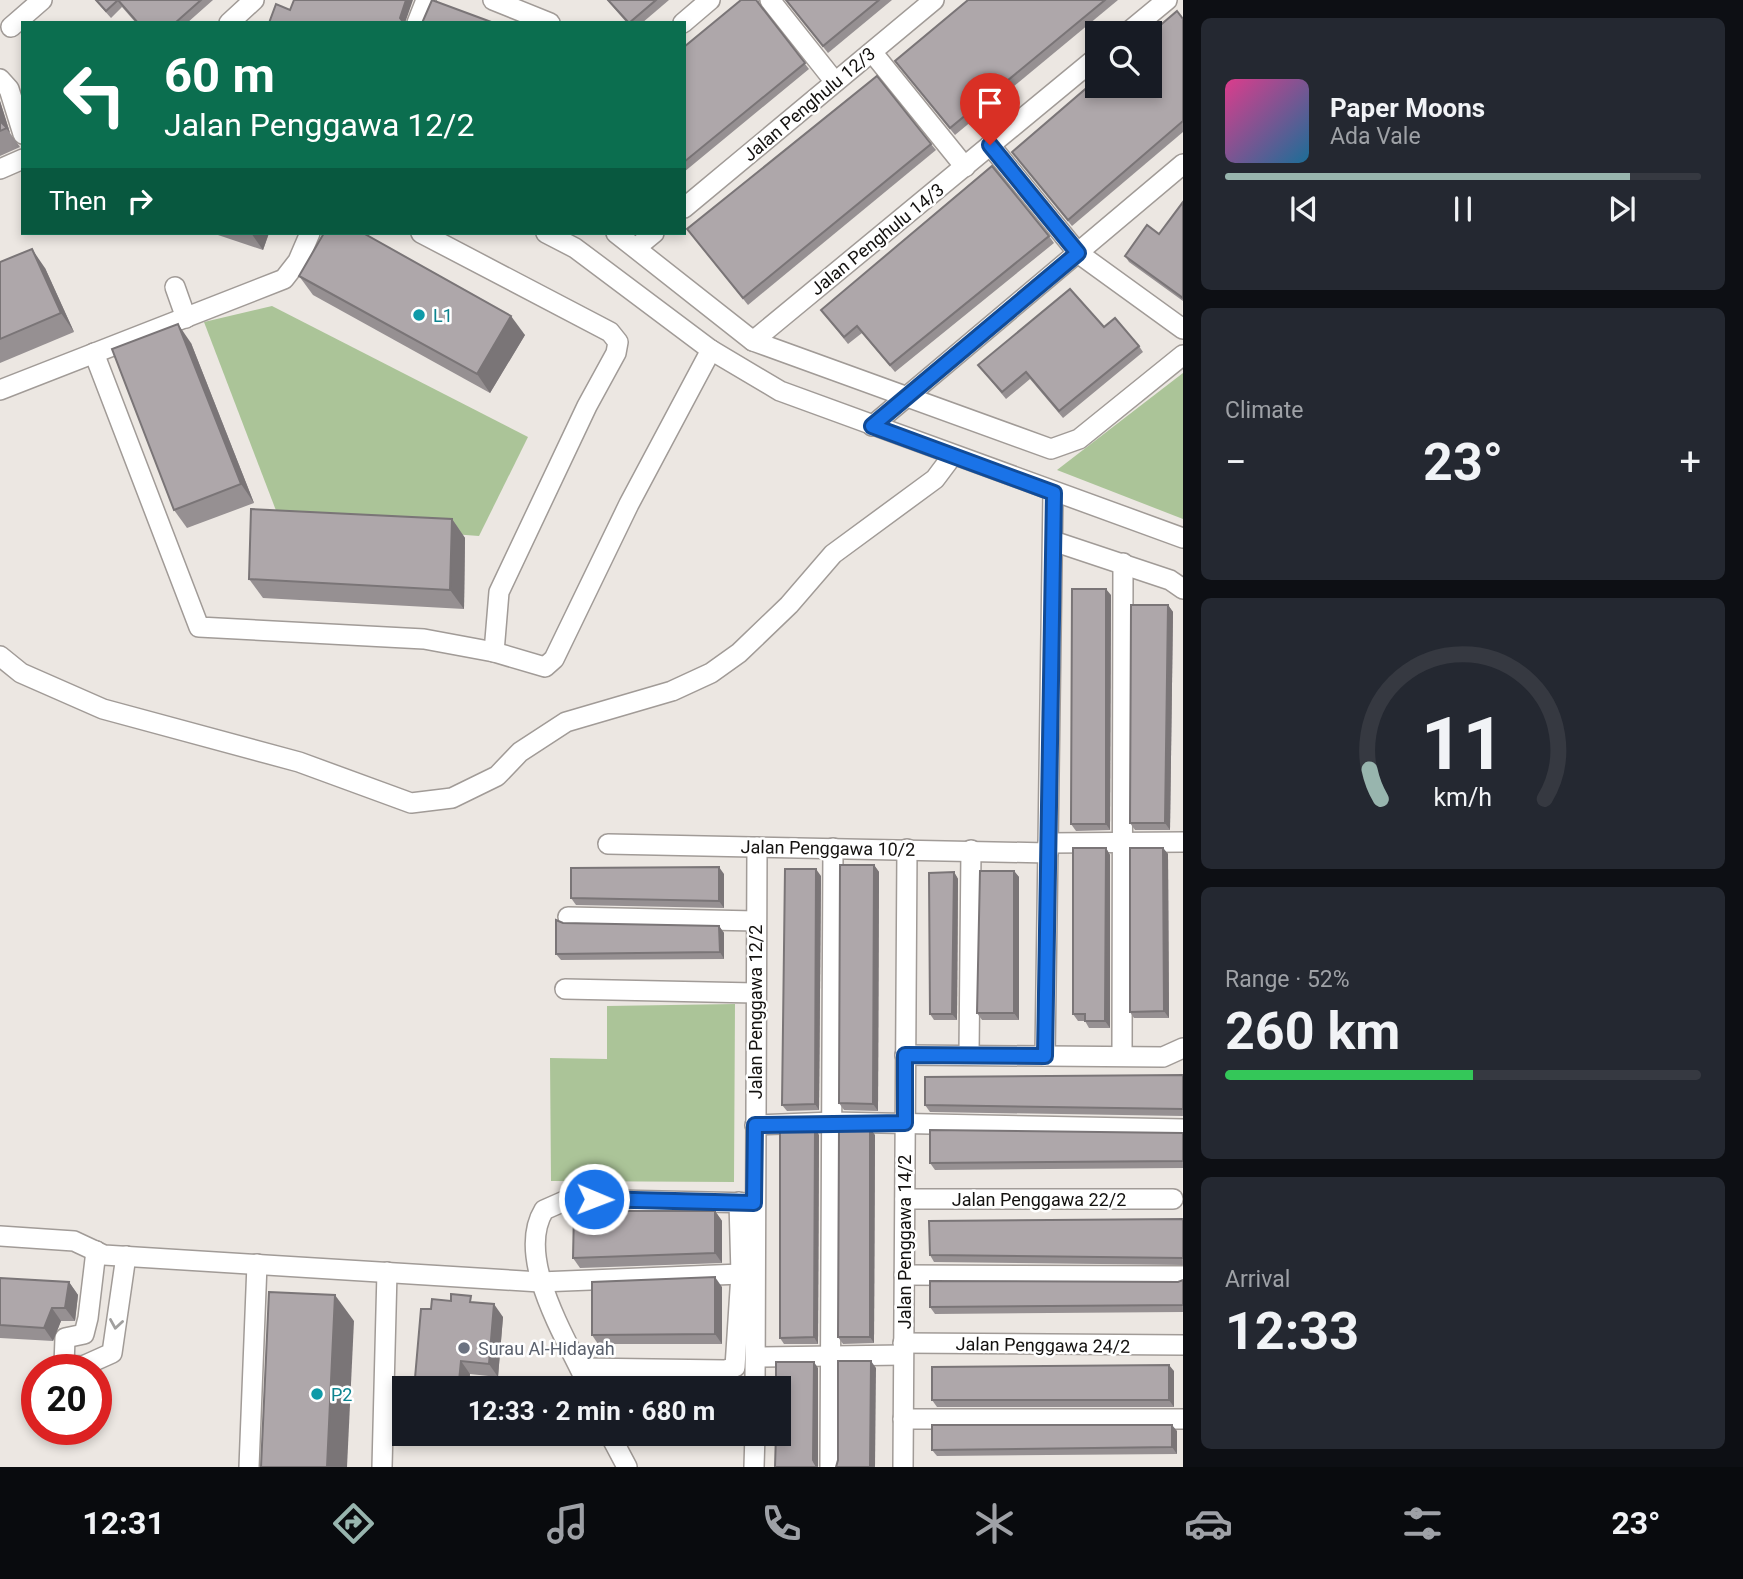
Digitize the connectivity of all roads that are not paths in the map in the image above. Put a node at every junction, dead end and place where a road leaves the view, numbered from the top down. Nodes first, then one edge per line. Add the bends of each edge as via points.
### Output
1 (254, 0) edge
2 (425, 0) edge
3 (493, 0) edge
4 (710, 0) edge
5 (770, 0) edge
6 (934, 0) edge
7 (1167, 0) edge
8 (40, 1) edge
9 (231, 21) edge
10 (418, 21) edge
11 (545, 21) edge
12 (685, 21) edge
13 (1142, 21) edge
14 (11, 27) edge
15 (872, 52) junction
16 (1085, 67) edge
17 (0, 79) edge
18 (835, 82) junction
19 (21, 128) edge
20 (990, 145) junction
21 (21, 160) edge
22 (1183, 164) edge
23 (965, 167) junction
24 (0, 169) edge
25 (686, 206) edge
26 (309, 235) edge
27 (425, 235) edge
28 (550, 235) edge
29 (619, 235) edge
30 (651, 235) edge
31 (636, 247) junction
32 (1078, 253) junction
33 (175, 288) dead end
34 (186, 318) junction
35 (1183, 329) edge
36 (753, 341) junction
37 (710, 350) junction
38 (94, 353) junction
39 (1183, 355) edge
40 (0, 390) edge
41 (906, 397) junction
42 (872, 426) junction
43 (953, 455) junction
44 (1054, 493) junction
45 (1183, 538) edge
46 (1053, 541) junction
47 (1123, 563) junction
48 (1183, 589) edge
49 (494, 652) junction
50 (0, 656) edge
51 (1122, 841) junction
52 (1183, 842) edge
53 (608, 844) dead end
54 (757, 846) junction
55 (833, 848) junction
56 (1048, 848) junction
57 (907, 849) junction
58 (971, 850) junction
59 (568, 917) dead end
60 (756, 921) junction
61 (565, 989) dead end
62 (755, 993) junction
63 (1183, 1048) edge
64 (905, 1055) junction
65 (969, 1055) junction
66 (1122, 1055) junction
67 (1045, 1056) junction
68 (832, 1122) junction
69 (905, 1123) junction
70 (755, 1125) junction
71 (1183, 1129) edge
72 (905, 1199) junction
73 (1173, 1199) dead end
74 (747, 1202) junction
75 (0, 1236) edge
76 (96, 1251) junction
77 (126, 1256) junction
78 (257, 1264) junction
79 (387, 1272) junction
80 (741, 1274) junction
81 (904, 1275) junction
82 (1183, 1276) edge
83 (540, 1282) junction
84 (1183, 1345) edge
85 (903, 1349) junction
86 (756, 1357) junction
87 (831, 1357) junction
88 (580, 1368) junction
89 (584, 1376) edge
90 (755, 1376) edge
91 (903, 1419) junction
92 (1183, 1419) edge
93 (616, 1446) edge
94 (755, 1446) edge
95 (249, 1467) edge
96 (382, 1467) edge
97 (627, 1467) edge
98 (754, 1467) edge
99 (830, 1467) edge
100 (903, 1467) edge

1 - 9 street
2 - 10 street
3 - 11 street
4 - 12 street
5 - 18 street
6 - 15 street, Jalan Penghulu 12/3
7 - 13 street
8 - 14 street
15 - 18 street, Jalan Penghulu 12/3
15 - 23 street
16 - 20 street, Jalan Penghulu 14/3
17 - 19 street via 9,89
18 - 25 street, Jalan Penghulu 12/3
20 - 23 street, Jalan Penghulu 14/3
20 - 32 street
21 - 24 street
22 - 32 street
23 - 36 street, Jalan Penghulu 14/3
26 - 34 street via 284,279
27 - 49 street via 610,332 618,342 499,592
28 - 37 street via 575,248
29 - 31 street
30 - 31 street
31 - 36 street
32 - 35 street
32 - 41 street
33 - 34 street
34 - 38 street
36 - 41 street
37 - 42 street via 780,391
37 - 49 street via 554,659 545,667
38 - 40 street
38 - 49 street via 199,626 424,639
39 - 41 street via 1079,439 1051,449
41 - 42 street
42 - 43 street
43 - 44 street
43 - 50 street via 935,479 833,554 789,605 711,673 672,691 566,722 520,752 497,776 452,798 411,803 299,762 103,709 21,673
44 - 45 street
44 - 46 street
46 - 47 street
46 - 56 street
47 - 48 street
47 - 51 street
51 - 52 street, Jalan Penggawa 10/2
51 - 56 street, Jalan Penggawa 10/2
51 - 66 street
53 - 54 street, Jalan Penggawa 10/2
54 - 55 street, Jalan Penggawa 10/2
54 - 60 street, Jalan Penggawa 12/2
55 - 57 street, Jalan Penggawa 10/2
55 - 68 street
56 - 58 street, Jalan Penggawa 10/2
56 - 67 street
57 - 58 street, Jalan Penggawa 10/2
57 - 64 street, Jalan Penggawa 14/2
58 - 65 street
59 - 60 street
60 - 62 street, Jalan Penggawa 12/2
61 - 62 street
62 - 70 street, Jalan Penggawa 12/2
63 - 66 street via 1163,1056
64 - 65 street
64 - 69 street, Jalan Penggawa 14/2
65 - 67 street
66 - 67 street
68 - 69 street
68 - 70 street
68 - 87 street
69 - 71 street
69 - 72 street, Jalan Penggawa 14/2
70 - 74 street, Jalan Penggawa 12/2
72 - 73 street, Jalan Penggawa 22/2
72 - 81 street, Jalan Penggawa 14/2
74 - 80 street
74 - 83 street via 569,1199 544,1210 538,1220
74 - 86 street, Jalan Penggawa 12/2
75 - 76 street via 74,1241
76 - 77 street
77 -> 76 street via 112,1353 83,1366 64,1365 65,1338 83,1334 89,1318
77 - 78 street
78 - 79 street
78 - 95 street
79 - 83 street
79 - 96 street
80 - 83 street
80 - 88 street via 735,1367
81 - 82 street
81 - 85 street, Jalan Penggawa 14/2
83 - 88 street
84 - 85 street, Jalan Penggawa 24/2
85 - 87 street, Jalan Penggawa 24/2
85 - 91 street, Jalan Penggawa 14/2
86 - 87 street, Jalan Penggawa 24/2
86 - 90 street, Jalan Penggawa 12/2
87 - 99 street
88 - 89 street
91 - 92 street
91 - 100 street, Jalan Penggawa 14/2
93 - 97 street
94 - 98 street

